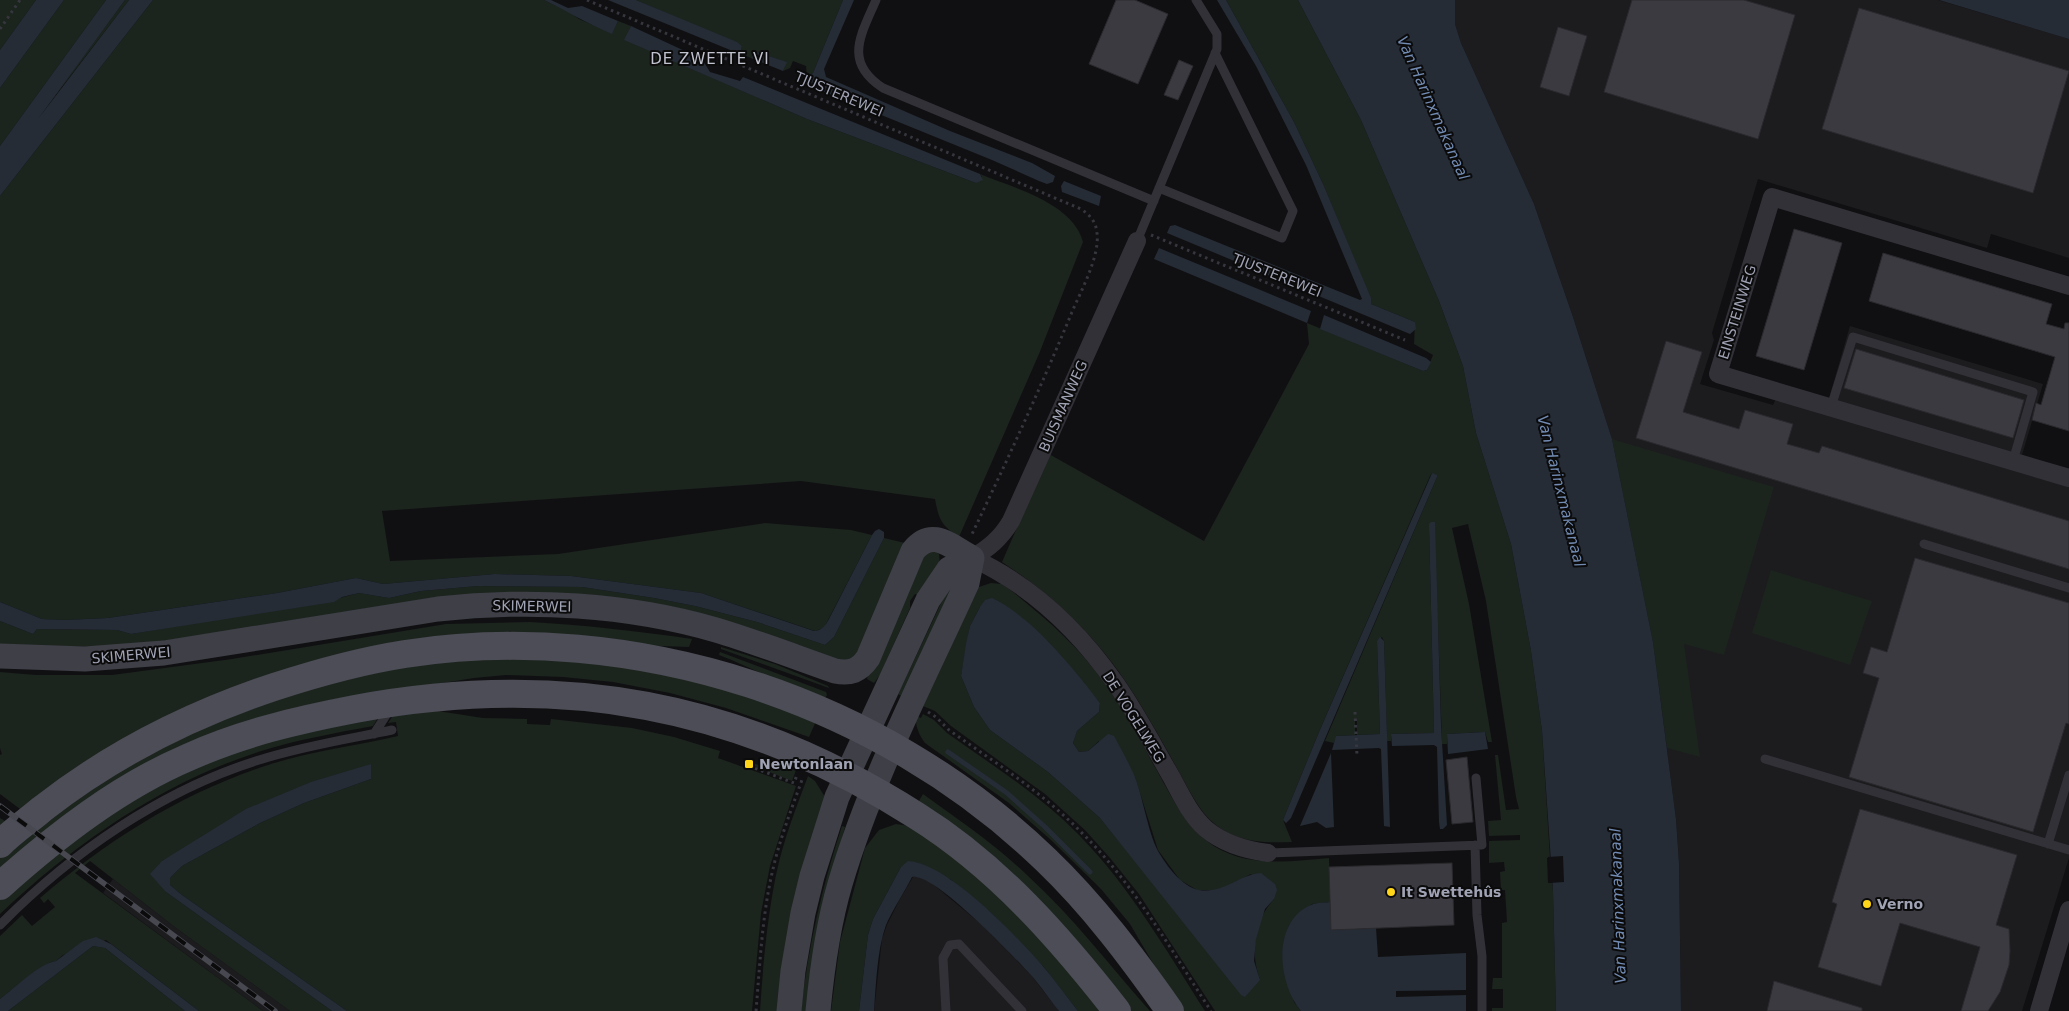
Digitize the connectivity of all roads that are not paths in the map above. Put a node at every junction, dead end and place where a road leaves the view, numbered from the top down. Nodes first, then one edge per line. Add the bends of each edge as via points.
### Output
1 (876, 0) edge
2 (1196, 0) edge
3 (1215, 53) junction
4 (1160, 188) junction
5 (1154, 201) junction
6 (1139, 236) joint
7 (2069, 286) edge
8 (1831, 407) junction
9 (2012, 461) junction
10 (2069, 478) edge
11 (1924, 544) dead end
12 (972, 558) junction
13 (2069, 588) edge
14 (0, 656) edge
15 (395, 702) junction
16 (392, 730) dead end
17 (866, 732) junction
18 (374, 734) junction
19 (892, 746) junction
20 (1765, 759) dead end
21 (847, 775) junction
22 (2069, 775) edge
23 (1476, 778) dead end
24 (873, 789) junction
25 (0, 844) edge
26 (2048, 844) junction
27 (1475, 845) junction
28 (2069, 850) edge
29 (1268, 853) joint
30 (0, 886) edge
31 (2069, 910) edge
32 (0, 924) edge
33 (2064, 946) edge
34 (789, 1011) edge
35 (818, 1011) edge
36 (946, 1011) edge
37 (1022, 1011) edge
38 (1117, 1011) edge
39 (1170, 1011) edge
40 (1482, 1011) edge
41 (2039, 1011) edge

1 - 5 lane via 858,50 862,69 870,79 883,88
2 - 3 lane via 1217,34
3 - 4 lane
3 - 4 lane via 1293,211 1282,238
4 - 5 lane
5 - 6 lane
6 - 12 street, BUISMANWEG via 1011,521 991,546
7 - 8 street, EINSTEINWEG via 1772,197 1718,374
8 - 9 street, EINSTEINWEG
8 - 9 lane via 1853,337 2033,392
9 - 10 street, EINSTEINWEG
11 - 13 lane
12 - 14 street, SKIMERWEI via 936,539 920,542 913,551 868,658 857,670 845,673 715,630 641,614 567,605 470,605 164,653 53,659
12 - 17 street, BUISMANWEG via 949,569 938,583 920,614
12 - 19 street via 968,583
12 - 29 street, DE VOGELWEG via 1002,573 1043,603 1099,660 1132,707 1185,802 1205,828 1232,845
15 - 18 lane
15 - 21 main road via 488,693 552,694 614,700 742,730
15 - 30 main road via 312,717 242,735 188,757 86,816
16 - 18 lane
17 - 19 main road
17 - 21 street, BUISMANWEG
17 - 25 main road via 828,713 755,686 669,662 580,648 502,646 405,654 355,663 302,678 229,702 180,724 98,769
18 - 32 lane via 322,743 258,760 193,786 85,851
19 - 24 street
19 - 39 main road via 942,777 1044,858 1115,935
20 - 26 lane
21 - 24 main road
21 - 34 street via 831,812 812,876 797,942
22 - 26 lane
23 - 27 lane via 1482,845
24 - 35 street via 840,886 829,933
24 - 38 main road via 960,847 1010,890 1046,925
26 - 28 lane
27 - 29 lane
27 - 40 lane
31 - 33 street
33 - 41 street
36 - 37 lane via 943,958 950,945 959,944

